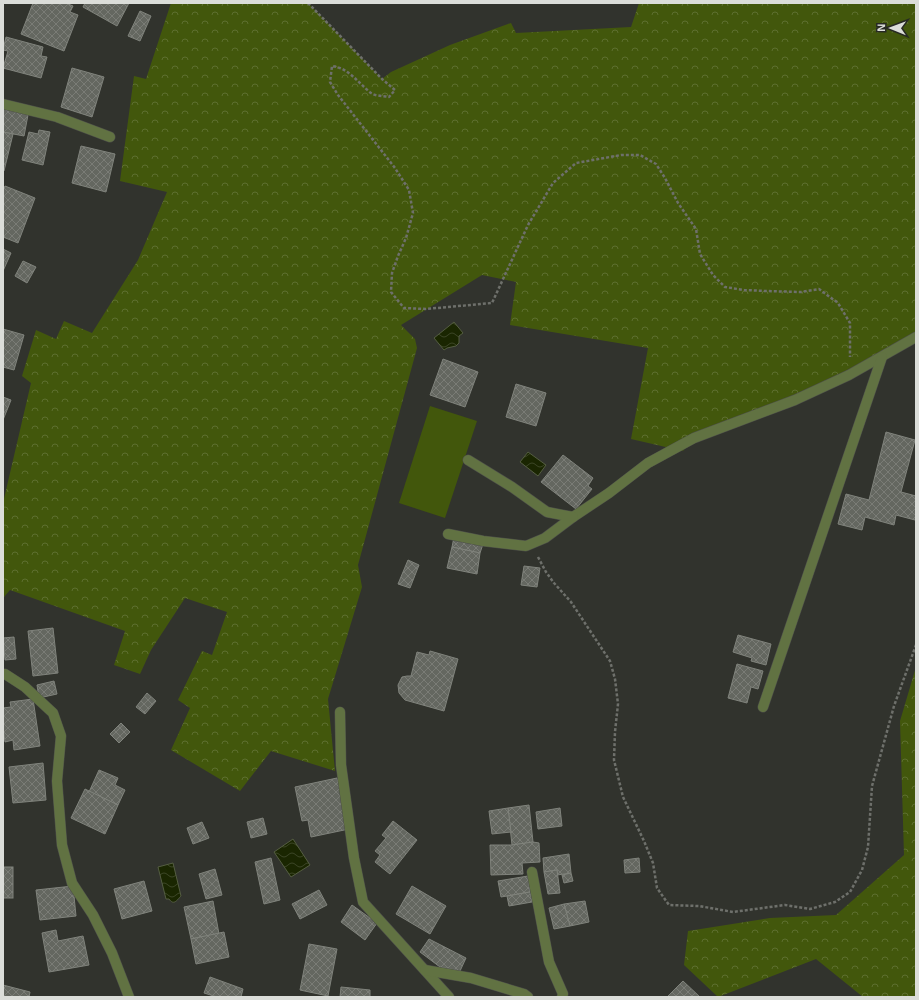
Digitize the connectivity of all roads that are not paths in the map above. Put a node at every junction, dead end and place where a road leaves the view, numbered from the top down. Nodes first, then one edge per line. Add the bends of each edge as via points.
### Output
1 (3, 104) edge
2 (110, 137) dead end
3 (916, 337) edge
4 (882, 357) junction
5 (468, 460) dead end
6 (573, 517) junction
7 (448, 534) dead end
8 (5, 674) dead end
9 (763, 707) dead end
10 (340, 712) dead end
11 (532, 872) dead end
12 (425, 970) junction
13 (129, 997) edge
14 (449, 997) edge
15 (528, 997) edge
16 (562, 997) edge

1 - 2 street via 58,117
3 - 4 street
4 - 6 street via 849,376 795,400 694,438 648,462
4 - 9 street
5 - 6 street via 547,512
6 - 7 street via 545,538 526,546
8 - 13 street via 25,687 53,713 61,736 57,781 62,845 72,883 112,953
10 - 12 street via 341,765 363,902
11 - 16 street via 549,962
12 - 14 street
12 - 15 street via 471,978

